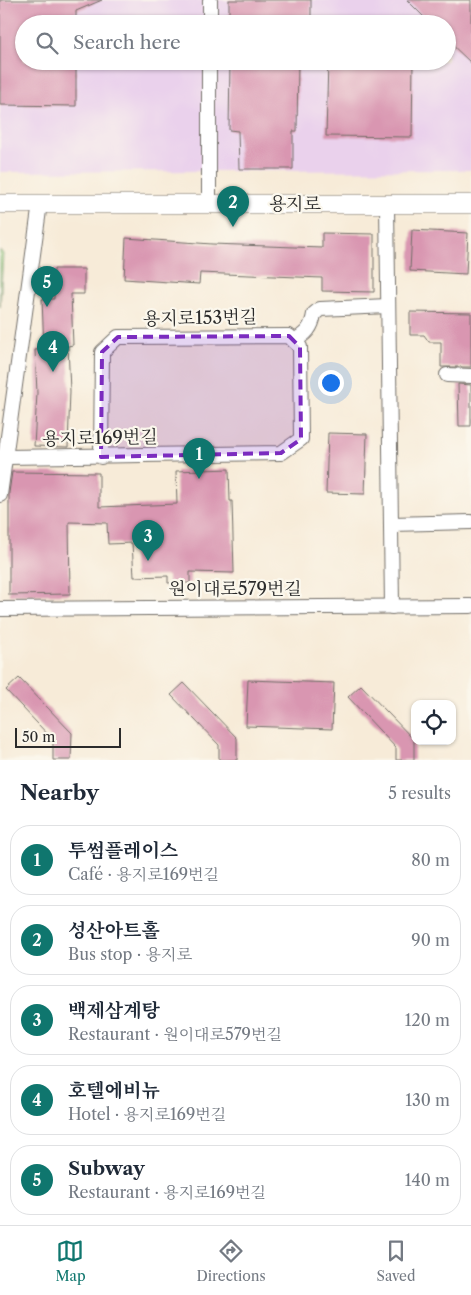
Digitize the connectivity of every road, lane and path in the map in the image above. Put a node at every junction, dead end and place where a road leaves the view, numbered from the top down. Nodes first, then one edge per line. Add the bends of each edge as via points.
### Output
1 (210, 0) edge
2 (210, 15) edge
3 (210, 70) edge
4 (40, 203) junction
5 (0, 204) edge
6 (209, 204) junction
7 (387, 204) junction
8 (471, 204) edge
9 (388, 306) junction
10 (294, 341) junction
11 (447, 375) dead end
12 (471, 376) edge
13 (6, 457) junction
14 (101, 457) junction
15 (0, 495) edge
16 (471, 522) edge
17 (391, 524) junction
18 (471, 606) edge
19 (392, 607) junction
20 (0, 609) edge

1 - 2 street
3 - 6 street
4 - 5 main road, 용지로
4 - 6 main road, 용지로
4 - 13 street
6 - 7 main road, 용지로
7 - 8 main road, 용지로
7 - 9 street
9 - 10 street via 320,309 314,314 307,334
9 - 17 street
10 - 14 street, 용지로169번길 via 300,347 301,439 281,453
10 - 14 street, 용지로153번길 via 289,336 118,337 102,352
11 - 12 street
13 - 14 street, 용지로169번길
13 - 15 street
16 - 17 street
17 - 19 street
18 - 19 street, 원이대로579번길
19 - 20 street, 원이대로579번길

